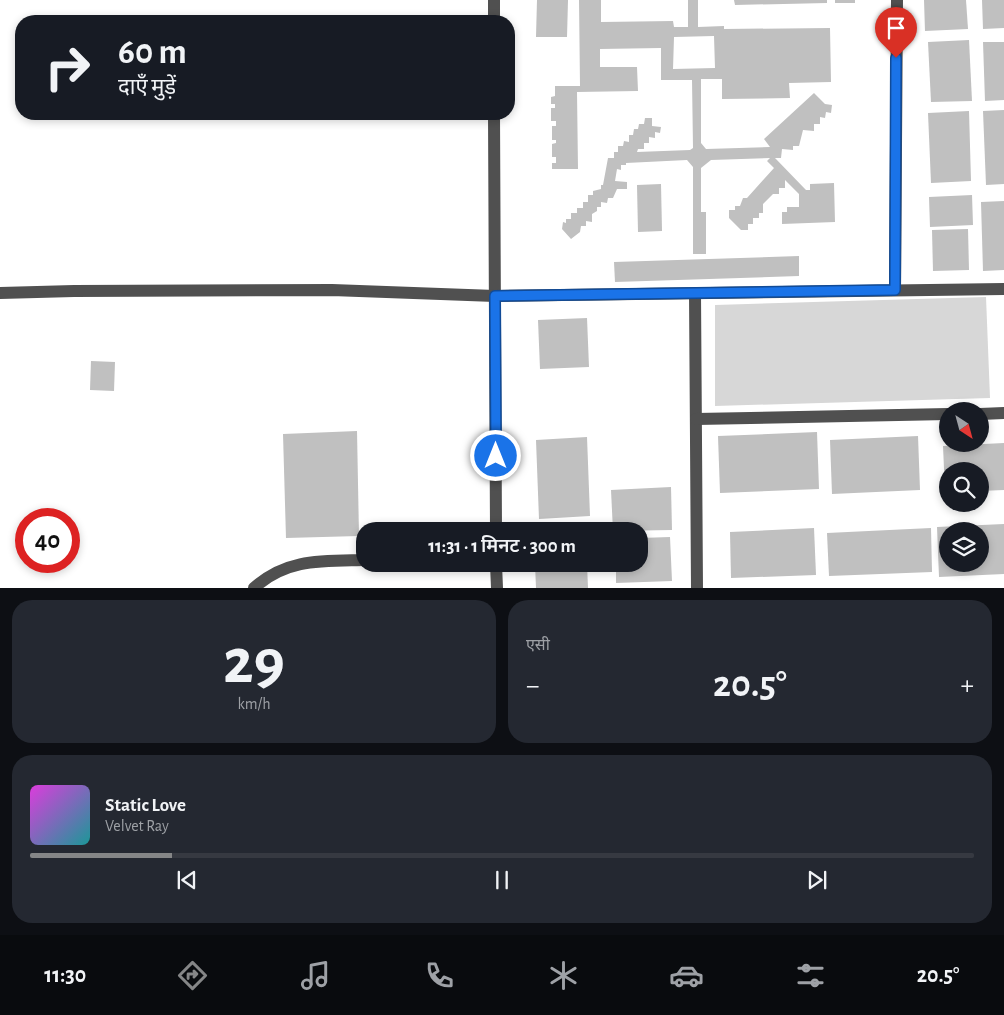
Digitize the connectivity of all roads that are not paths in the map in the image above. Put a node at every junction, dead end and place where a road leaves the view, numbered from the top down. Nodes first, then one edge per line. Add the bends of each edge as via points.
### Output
1 (494, 0) edge
2 (897, 0) edge
3 (494, 15) edge
4 (494, 120) edge
5 (1004, 289) edge
6 (895, 290) junction
7 (0, 293) edge
8 (695, 293) junction
9 (495, 296) junction
10 (1004, 413) edge
11 (939, 414) edge
12 (989, 414) edge
13 (696, 419) junction
14 (496, 522) edge
15 (356, 560) edge
16 (496, 572) edge
17 (254, 588) edge
18 (497, 588) edge
19 (697, 588) edge

1 - 3 street
2 - 6 street
4 - 9 street
5 - 6 street
6 - 8 street
7 - 9 street via 332,290
8 - 9 street
8 - 13 street
9 - 14 street
10 - 12 street
11 - 13 street
13 - 19 street
15 - 17 street via 309,561 283,568
16 - 18 street

